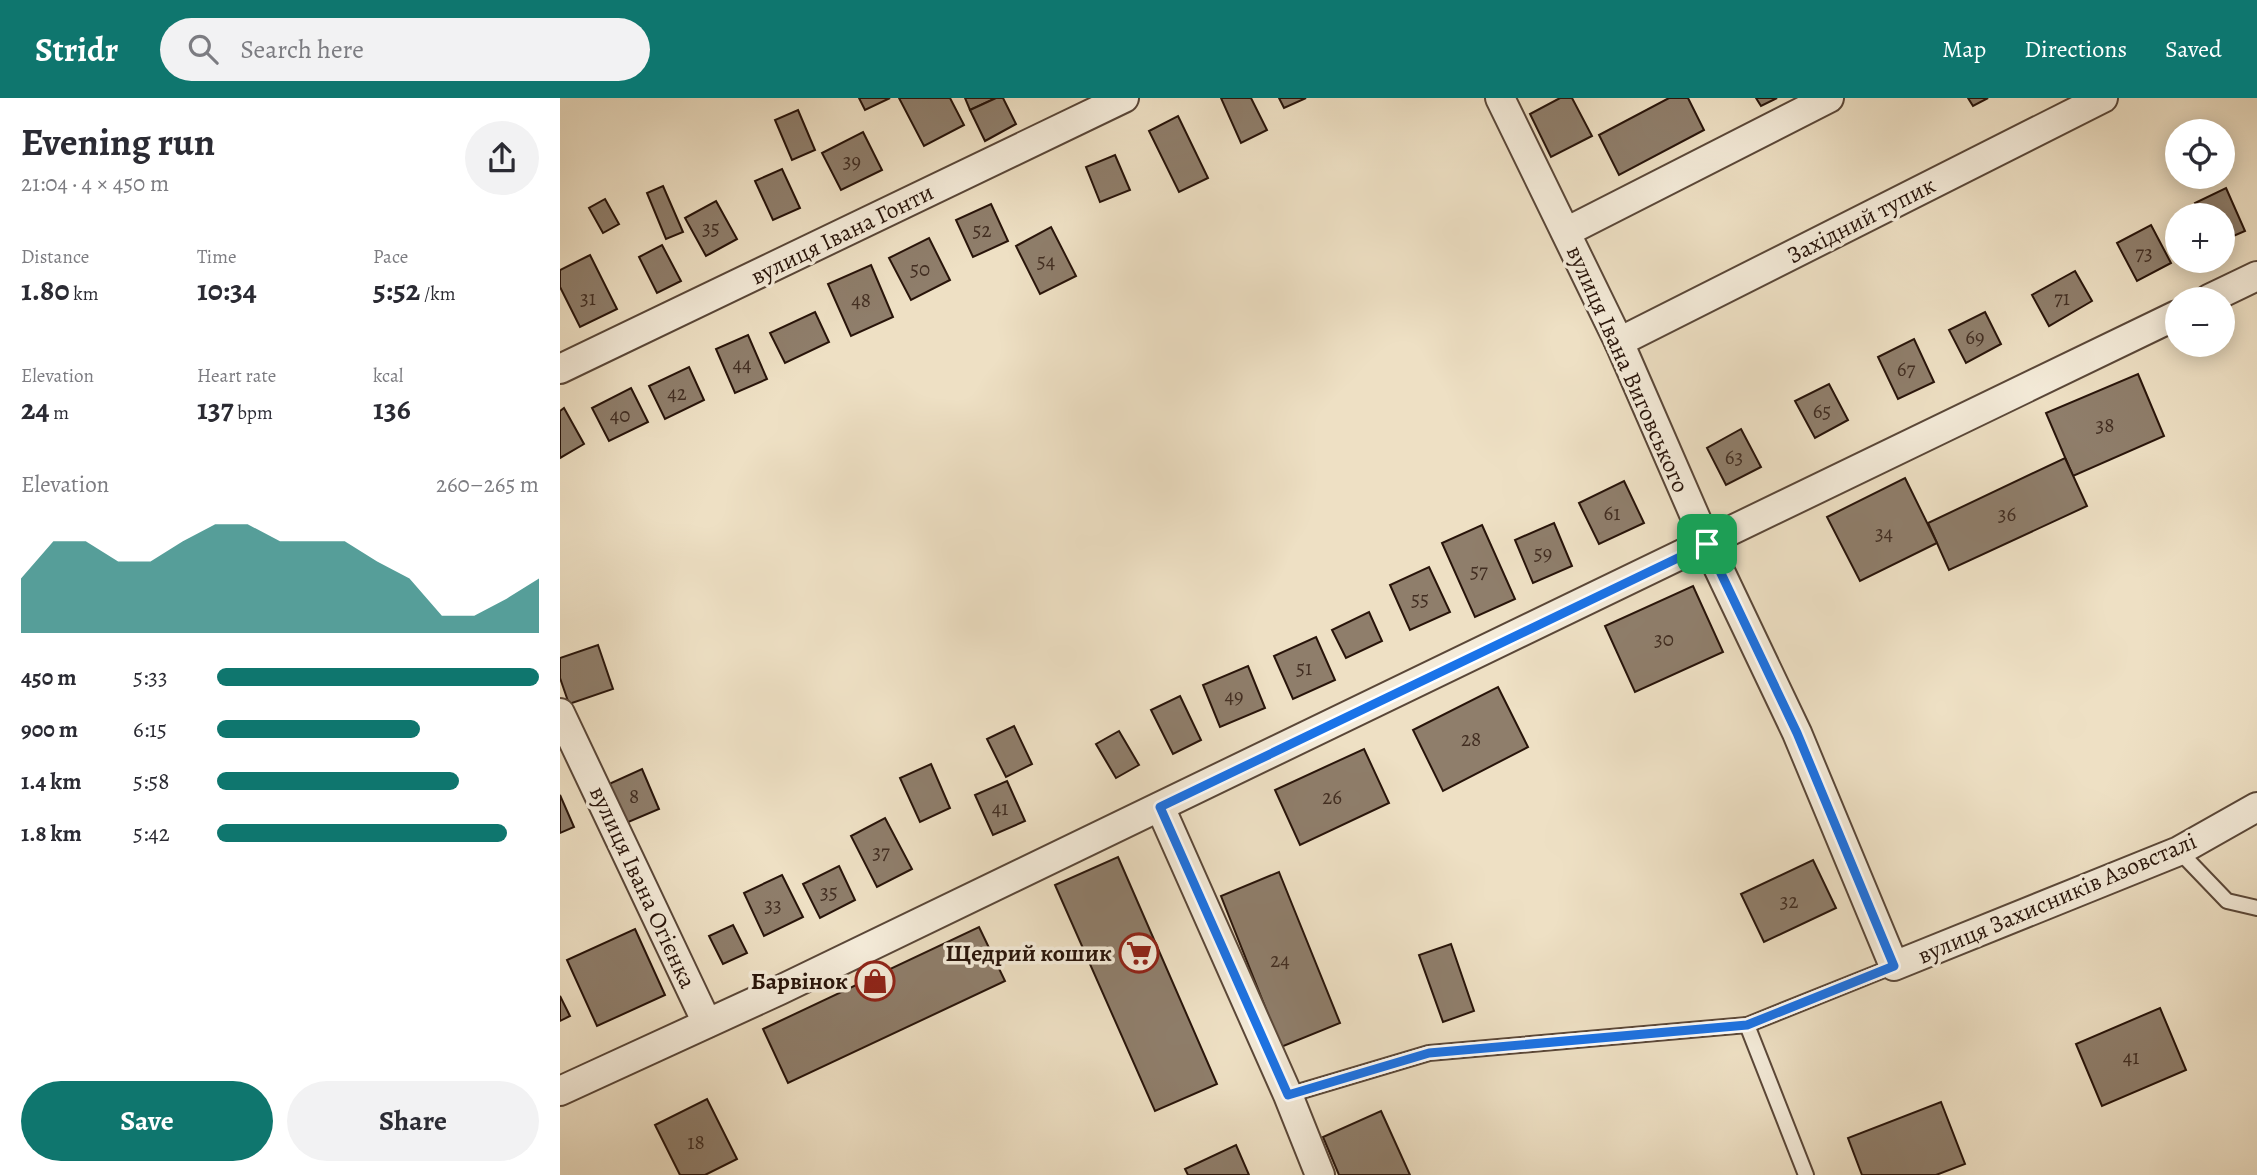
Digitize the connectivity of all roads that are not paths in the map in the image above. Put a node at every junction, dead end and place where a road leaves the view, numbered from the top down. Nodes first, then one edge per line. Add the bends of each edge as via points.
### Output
1 (1124, 98) edge
2 (1500, 98) edge
3 (1829, 98) edge
4 (2103, 98) edge
5 (1566, 232) junction
6 (2257, 276) edge
7 (2234, 287) edge
8 (2165, 321) edge
9 (1619, 342) junction
10 (560, 369) edge
11 (1707, 544) junction
12 (560, 713) edge
13 (1160, 807) junction
14 (2257, 807) edge
15 (2179, 851) junction
16 (2257, 908) edge
17 (1894, 966) junction
18 (707, 1023) junction
19 (1747, 1025) junction
20 (560, 1091) edge
21 (1288, 1095) junction
22 (1320, 1175) edge
23 (1806, 1175) edge

1 - 10 street, вулиця Івана Гонти
2 - 5 street, вулиця Івана Виговського
3 - 5 street, вулиця Івана Виговського
4 - 9 street, Західний тупик
5 - 9 street, вулиця Івана Виговського
6 - 7 street
8 - 11 street
9 - 11 street, вулиця Івана Виговського
11 - 13 street
11 - 17 street, вулиця Захисників Азовсталі via 1797,733
12 - 18 street, вулиця Івана Огієнка
13 - 18 street
13 - 21 street
14 - 15 street, вулиця Захисників Азовсталі
15 - 16 lane via 2227,901
15 - 17 street, вулиця Захисників Азовсталі
17 - 19 lane
18 - 20 street
19 - 21 lane via 1429,1053
19 - 23 lane
21 - 22 street

